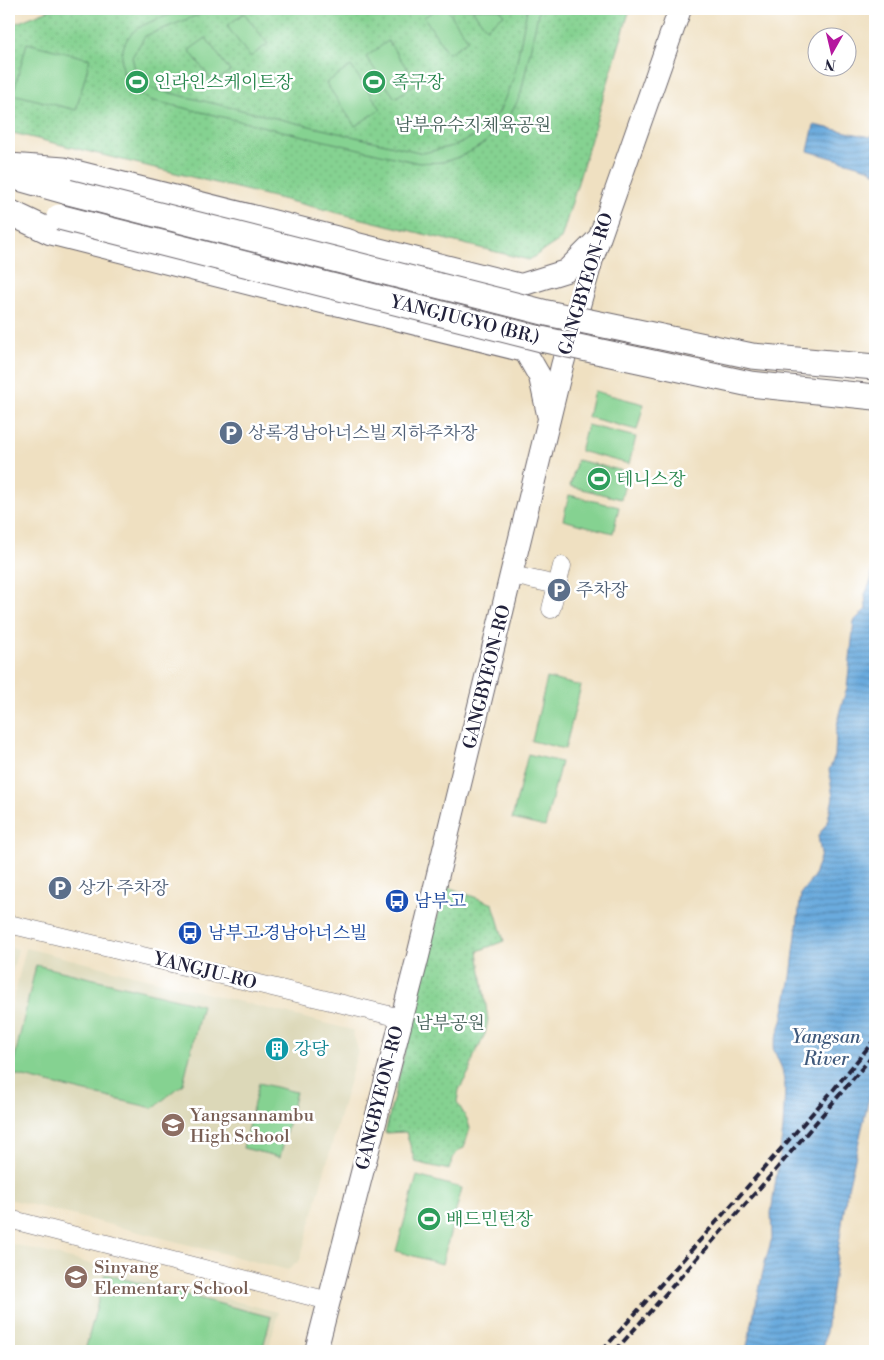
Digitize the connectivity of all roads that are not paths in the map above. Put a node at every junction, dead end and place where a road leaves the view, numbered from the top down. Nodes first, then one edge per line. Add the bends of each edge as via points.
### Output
1 (680, 9) edge
2 (9, 166) edge
3 (9, 175) edge
4 (9, 204) edge
5 (9, 212) edge
6 (599, 238) junction
7 (349, 242) joint
8 (332, 303) joint
9 (875, 367) edge
10 (875, 397) edge
11 (549, 422) junction
12 (562, 566) dead end
13 (512, 575) junction
14 (557, 585) junction
15 (551, 609) dead end
16 (9, 924) edge
17 (401, 1018) junction
18 (9, 1219) edge
19 (329, 1301) junction
20 (316, 1351) edge

1 - 6 street, GANGBYEON-RO
2 - 7 main road via 64,170
3 - 9 main road, YANGJUGYO (BR.), bridge via 557,315 752,356
4 - 10 main road, YANGJUGYO (BR.), bridge via 540,340 750,384
5 - 8 main road via 51,232
6 - 7 street via 566,271 521,285
6 - 11 street, GANGBYEON-RO
8 - 11 street via 525,351 540,376
11 - 13 street, GANGBYEON-RO
12 - 14 street
13 - 14 street
13 - 17 street, GANGBYEON-RO
14 - 15 street
16 - 17 street, YANGJU-RO
17 - 19 street, GANGBYEON-RO
18 - 19 street
19 - 20 street, GANGBYEON-RO

